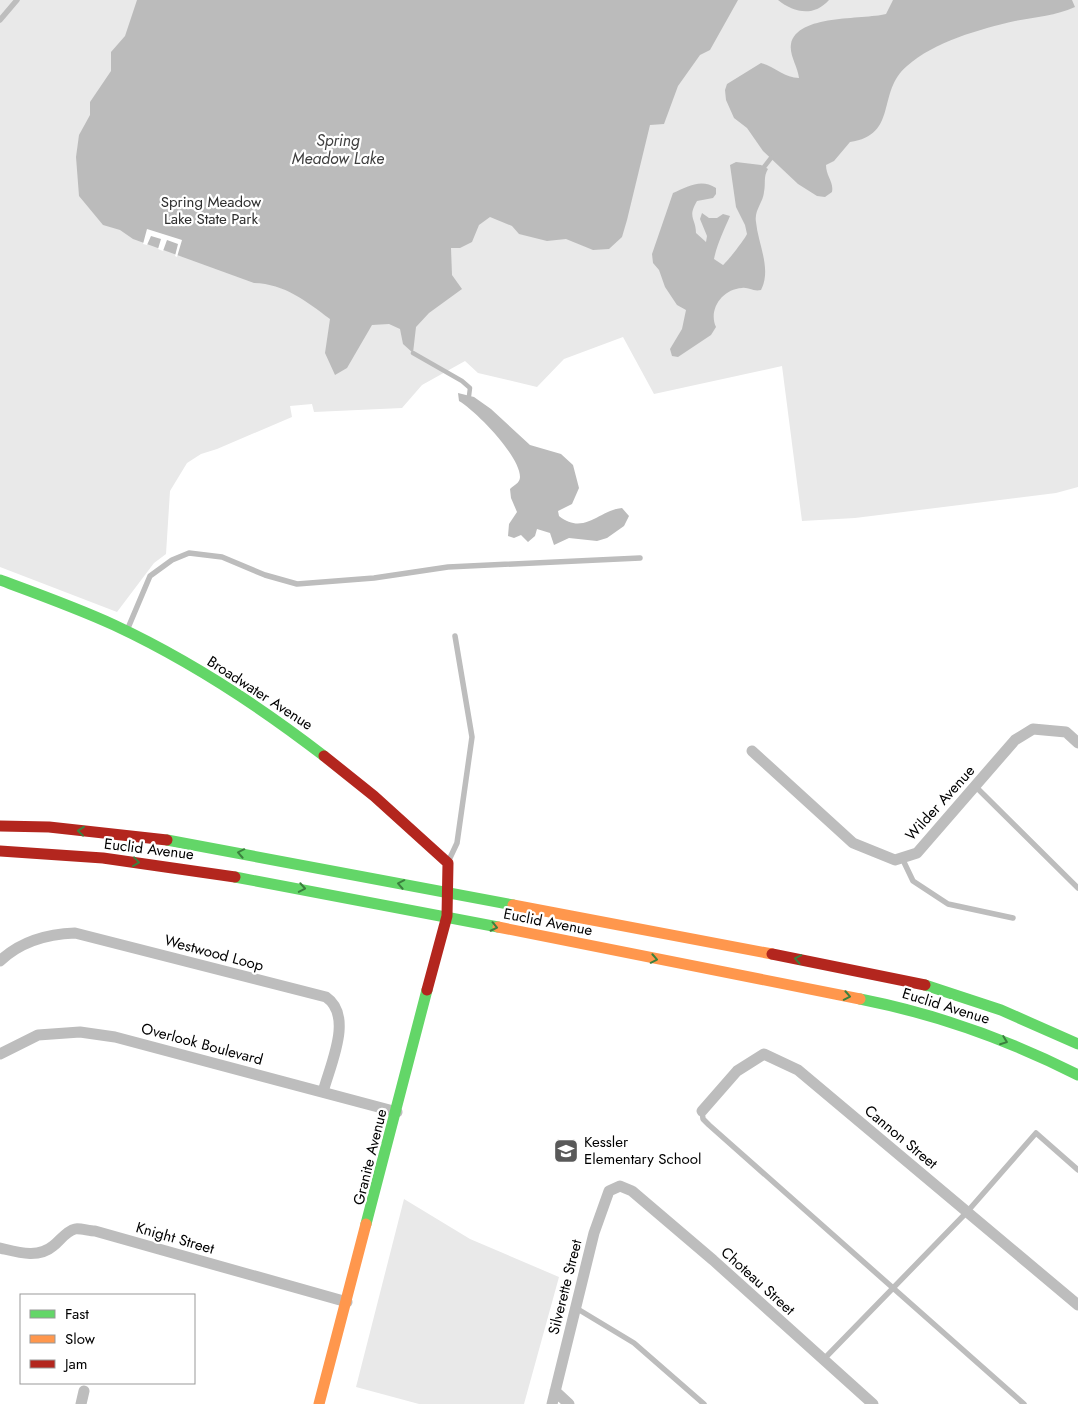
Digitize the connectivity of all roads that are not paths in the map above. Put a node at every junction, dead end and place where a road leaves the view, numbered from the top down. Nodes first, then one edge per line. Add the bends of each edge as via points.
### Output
1 (17, 0) edge
2 (0, 20) edge
3 (640, 558) dead end
4 (0, 580) edge
5 (127, 631) junction
6 (455, 636) dead end
7 (1078, 743) edge
8 (752, 751) dead end
9 (975, 786) junction
10 (0, 826) edge
11 (0, 851) edge
12 (902, 858) junction
13 (448, 863) junction
14 (1078, 888) edge
15 (449, 893) junction
16 (447, 916) junction
17 (1013, 918) dead end
18 (0, 961) edge
19 (825, 978) junction
20 (1078, 1044) edge
21 (0, 1054) edge
22 (1078, 1075) edge
23 (323, 1092) junction
24 (702, 1110) joint
25 (397, 1112) junction
26 (1078, 1170) edge
27 (620, 1186) joint
28 (967, 1212) junction
29 (0, 1248) edge
30 (892, 1288) junction
31 (347, 1302) junction
32 (1078, 1305) edge
33 (576, 1308) junction
34 (824, 1359) junction
35 (84, 1391) dead end
36 (555, 1391) junction
37 (81, 1404) edge
38 (319, 1404) edge
39 (552, 1404) edge
40 (569, 1404) edge
41 (704, 1404) edge
42 (873, 1404) edge
43 (1024, 1404) edge

1 - 2 lane
3 - 5 lane via 448,567 374,578 297,584 265,576 222,556 188,553 150,576
4 - 5 main road, Broadwater Avenue
5 - 13 main road, Broadwater Avenue via 254,704 306,741 364,787
6 - 13 lane via 472,736 457,843
7 - 9 street, Wilder Avenue via 1066,732 1033,730 1015,740
8 - 12 street, Wilder Avenue via 853,843 895,860
9 - 12 street, Wilder Avenue via 917,853
9 - 14 lane
15 -> 10 main road, Euclid Avenue via 170,840 49,827
11 -> 16 main road, Euclid Avenue via 89,856 184,868
12 - 17 lane via 913,881 948,904
13 - 15 main road
15 - 16 main road, Granite Avenue
19 -> 15 main road, Euclid Avenue
16 -> 19 main road, Euclid Avenue
16 - 25 main road, Granite Avenue
18 - 23 street, Westwood Loop via 40,937 75,933 326,997 337,1007 340,1022
19 - 20 main road, Euclid Avenue via 920,984 1046,1028
19 -> 22 main road, Euclid Avenue via 894,1006 964,1025
21 - 23 street, Overlook Boulevard via 38,1035 80,1032 115,1037
23 - 25 street, Overlook Boulevard
24 - 28 street, Cannon Street via 737,1071 764,1054 798,1070
24 - 30 lane via 703,1119 709,1125
25 - 31 main road, Granite Avenue
26 - 28 lane via 1036,1133
27 - 33 street, Silverette Street via 608,1191
27 - 34 street, Choteau Street via 640,1197
28 - 30 lane
28 - 32 street, Cannon Street
29 - 31 street, Knight Street via 39,1253 52,1248 75,1229 94,1231
30 - 34 lane
30 - 43 lane
31 - 38 main road, Granite Avenue
33 - 36 street, Silverette Street
33 - 41 lane via 634,1343
34 - 42 street, Choteau Street
35 - 37 street
36 - 39 street, Silverette Street
36 - 40 street

